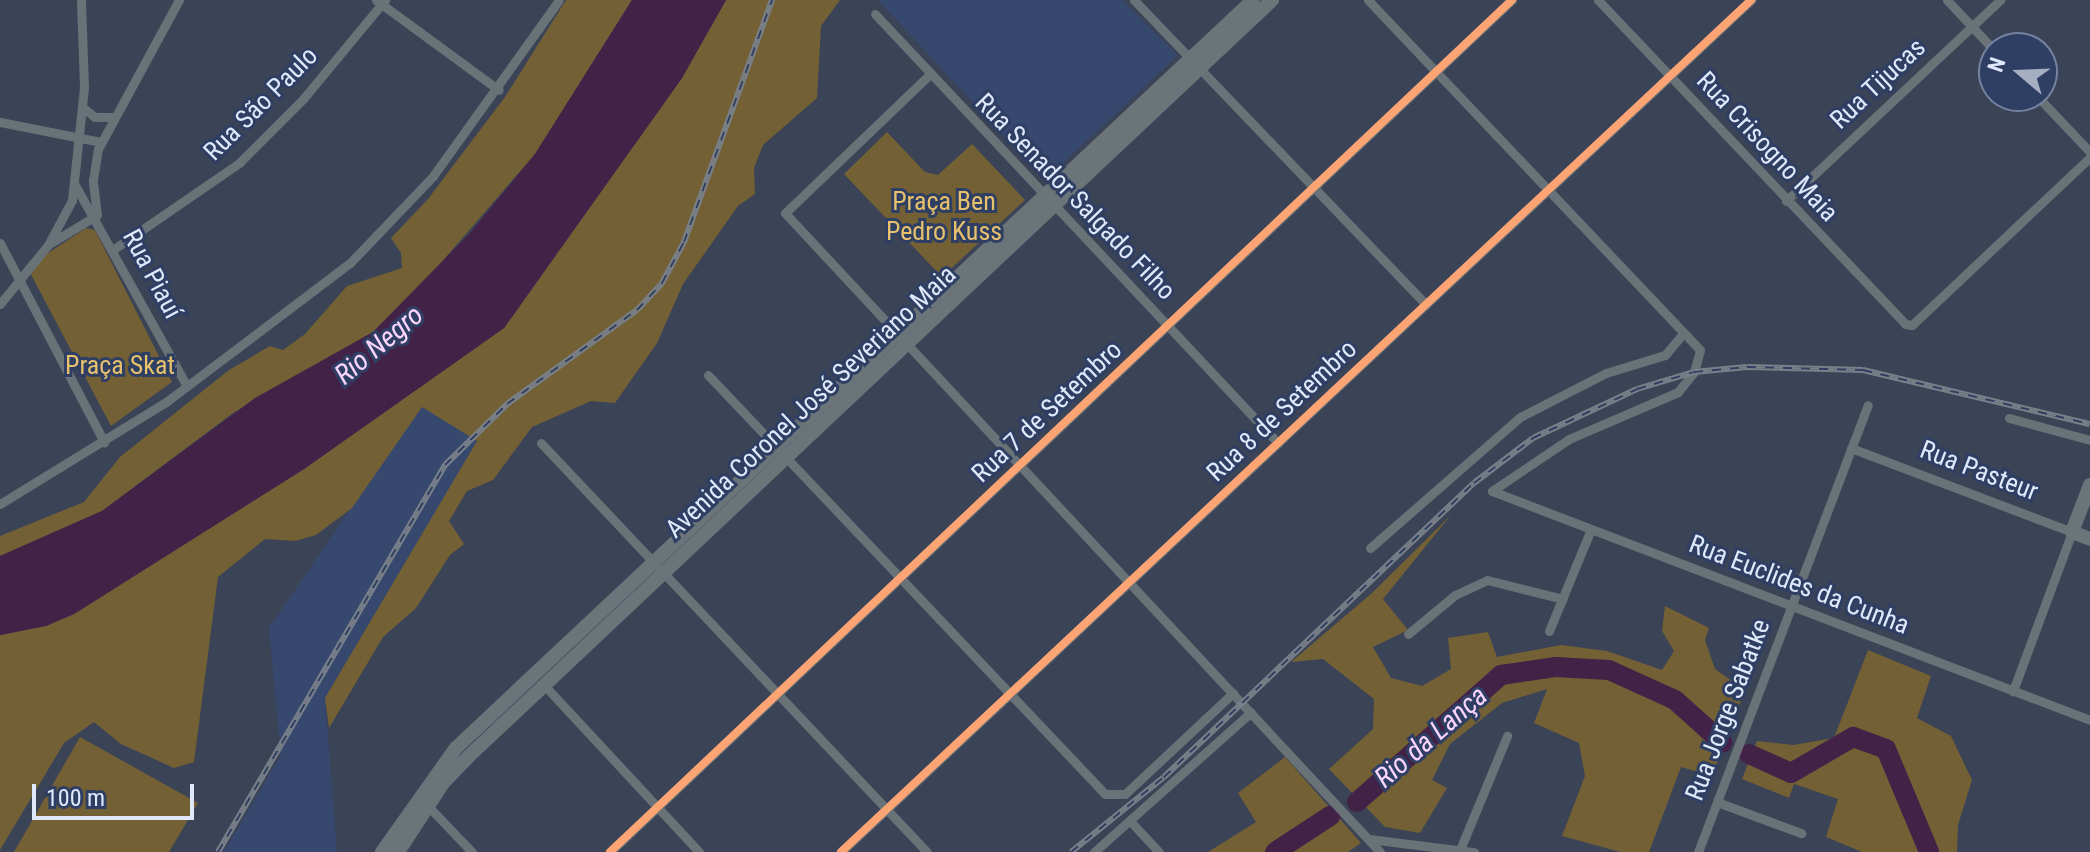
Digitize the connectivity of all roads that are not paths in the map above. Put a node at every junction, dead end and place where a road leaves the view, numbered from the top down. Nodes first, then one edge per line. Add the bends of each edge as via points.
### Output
1 (81, 0) edge
2 (179, 0) edge
3 (559, 0) edge
4 (1134, 0) edge
5 (1253, 0) edge
6 (1272, 0) edge
7 (1368, 0) edge
8 (1512, 0) edge
9 (1598, 0) edge
10 (1751, 0) edge
11 (1947, 0) edge
12 (2000, 0) edge
13 (381, 1) edge
14 (875, 14) dead end
15 (1972, 27) junction
16 (1978, 33) edge
17 (1195, 64) junction
18 (1436, 72) junction
19 (929, 75) junction
20 (1670, 76) junction
21 (499, 90) junction
22 (82, 107) junction
23 (2051, 112) edge
24 (113, 117) junction
25 (0, 122) edge
26 (78, 137) junction
27 (101, 142) junction
28 (2090, 155) edge
29 (75, 185) junction
30 (1314, 187) junction
31 (1547, 191) junction
32 (1049, 201) junction
33 (1786, 201) junction
34 (97, 215) junction
35 (0, 243) edge
36 (48, 245) junction
37 (114, 249) junction
38 (20, 281) junction
39 (0, 304) edge
40 (1426, 304) junction
41 (1167, 326) junction
42 (1682, 335) junction
43 (903, 338) junction
44 (708, 375) dead end
45 (187, 386) junction
46 (1868, 405) dead end
47 (2009, 418) dead end
48 (2090, 440) edge
49 (104, 442) junction
50 (541, 443) dead end
51 (1278, 443) junction
52 (1851, 448) junction
53 (782, 452) junction
54 (1020, 464) junction
55 (2090, 485) edge
56 (0, 504) edge
57 (1591, 529) junction
58 (2072, 532) junction
59 (2090, 539) edge
60 (1370, 548) dead end
61 (659, 568) junction
62 (900, 578) junction
63 (1130, 582) junction
64 (1563, 599) junction
65 (1791, 606) junction
66 (1549, 631) dead end
67 (1408, 634) dead end
68 (544, 685) junction
69 (2013, 691) junction
70 (1233, 693) junction
71 (778, 694) junction
72 (1008, 696) junction
73 (1251, 712) junction
74 (2090, 720) edge
75 (1507, 736) dead end
76 (1717, 802) junction
77 (428, 806) junction
78 (657, 807) junction
79 (887, 809) junction
80 (1131, 822) junction
81 (1801, 833) dead end
82 (1369, 839) junction
83 (1460, 850) edge
84 (382, 852) edge
85 (398, 852) edge
86 (472, 852) edge
87 (610, 852) edge
88 (699, 852) edge
89 (841, 852) edge
90 (927, 852) edge
91 (1094, 852) edge
92 (1159, 852) edge
93 (1380, 852) edge
94 (1474, 852) edge
95 (1698, 852) edge

1 - 22 street
2 - 24 street
3 - 21 street
4 - 17 street
5 - 17 main road, Avenida Coronel José Severiano Maia
6 - 17 main road, Avenida Coronel José Severiano Maia
7 - 18 street
8 - 18 street, Rua 7 de Setembro
9 - 20 street, Rua Crisogno Maia
10 - 20 street, Rua 8 de Setembro
11 - 15 street
12 - 15 street, Rua Tijucas
13 - 21 street
13 - 37 street, Rua São Paulo via 303,99 239,163
14 - 19 street, Rua Senador Salgado Filho
15 - 16 street
15 - 33 street, Rua Tijucas
17 - 30 street
17 - 32 main road, Avenida Coronel José Severiano Maia
18 - 30 street, Rua 7 de Setembro
18 - 31 street
19 - 32 street, Rua Senador Salgado Filho
19 - 43 street via 785,213
20 - 31 street, Rua 8 de Setembro
20 - 33 street, Rua Crisogno Maia
21 - 45 street via 433,176 375,239
22 - 24 street via 95,117
22 - 26 street
23 - 28 street
24 - 27 street
25 - 26 street
26 - 27 street
26 - 29 street
27 - 34 street via 93,180
28 - 33 street, Rua Crisogno Maia via 1912,325 1905,324
29 - 34 street, Rua Piauí
29 - 36 street via 67,213
30 - 40 street
30 - 41 street, Rua 7 de Setembro
31 - 40 street, Rua 8 de Setembro
31 - 42 street
32 - 41 street, Rua Senador Salgado Filho
32 - 43 main road, Avenida Coronel José Severiano Maia
34 - 36 street
34 - 37 street, Rua Piauí
35 - 38 street
36 - 38 street
37 - 45 street, Rua Piauí
38 - 39 street
38 - 49 street
40 - 51 street, Rua 8 de Setembro
41 - 51 street, Rua Senador Salgado Filho
41 - 54 street, Rua 7 de Setembro
42 - 57 street, Rua Euclides da Cunha via 1700,350 1700,359 1678,392 1569,439 1492,491
42 - 60 street via 1665,355 1606,373 1520,417
43 - 53 main road, Avenida Coronel José Severiano Maia
43 - 54 street
44 - 53 street
45 - 49 street
46 - 52 street, Rua Jorge Sabatke
47 - 48 street
49 - 56 street
50 - 61 street
51 - 63 street, Rua 8 de Setembro
52 - 58 street, Rua Pasteur
52 - 65 street, Rua Jorge Sabatke
53 - 61 main road, Avenida Coronel José Severiano Maia
53 - 62 street
54 - 62 street, Rua 7 de Setembro
54 - 63 street
55 - 58 main road
57 - 64 street
57 - 65 street, Rua Euclides da Cunha
58 - 59 main road, Rua Pasteur
58 - 69 street
61 - 68 main road, Avenida Coronel José Severiano Maia
61 - 71 street
61 - 84 main road, Avenida Coronel José Severiano Maia via 444,760
62 - 71 street, Rua 7 de Setembro
62 - 72 street
63 - 70 street
63 - 72 street, Rua 8 de Setembro
64 - 66 street
64 - 67 street via 1487,580 1455,595
65 - 69 street, Rua Euclides da Cunha
65 - 76 street, Rua Jorge Sabatke
68 - 77 main road, Avenida Coronel José Severiano Maia via 456,769
68 - 78 street
69 - 74 street, Rua Euclides da Cunha
70 - 72 street via 1125,794 1112,797
70 - 73 street
71 - 78 street, Rua 7 de Setembro
71 - 79 street
72 - 79 street, Rua 8 de Setembro
73 - 80 street
73 - 82 street
75 - 83 street
76 - 81 street
76 - 95 street, Rua Jorge Sabatke
77 - 85 main road, Avenida Coronel José Severiano Maia
77 - 86 street
78 - 87 street, Rua 7 de Setembro
78 - 88 street
79 - 89 street, Rua 8 de Setembro
79 - 90 street
80 - 91 street
80 - 92 street
82 - 83 street
82 - 93 street
83 - 94 street

